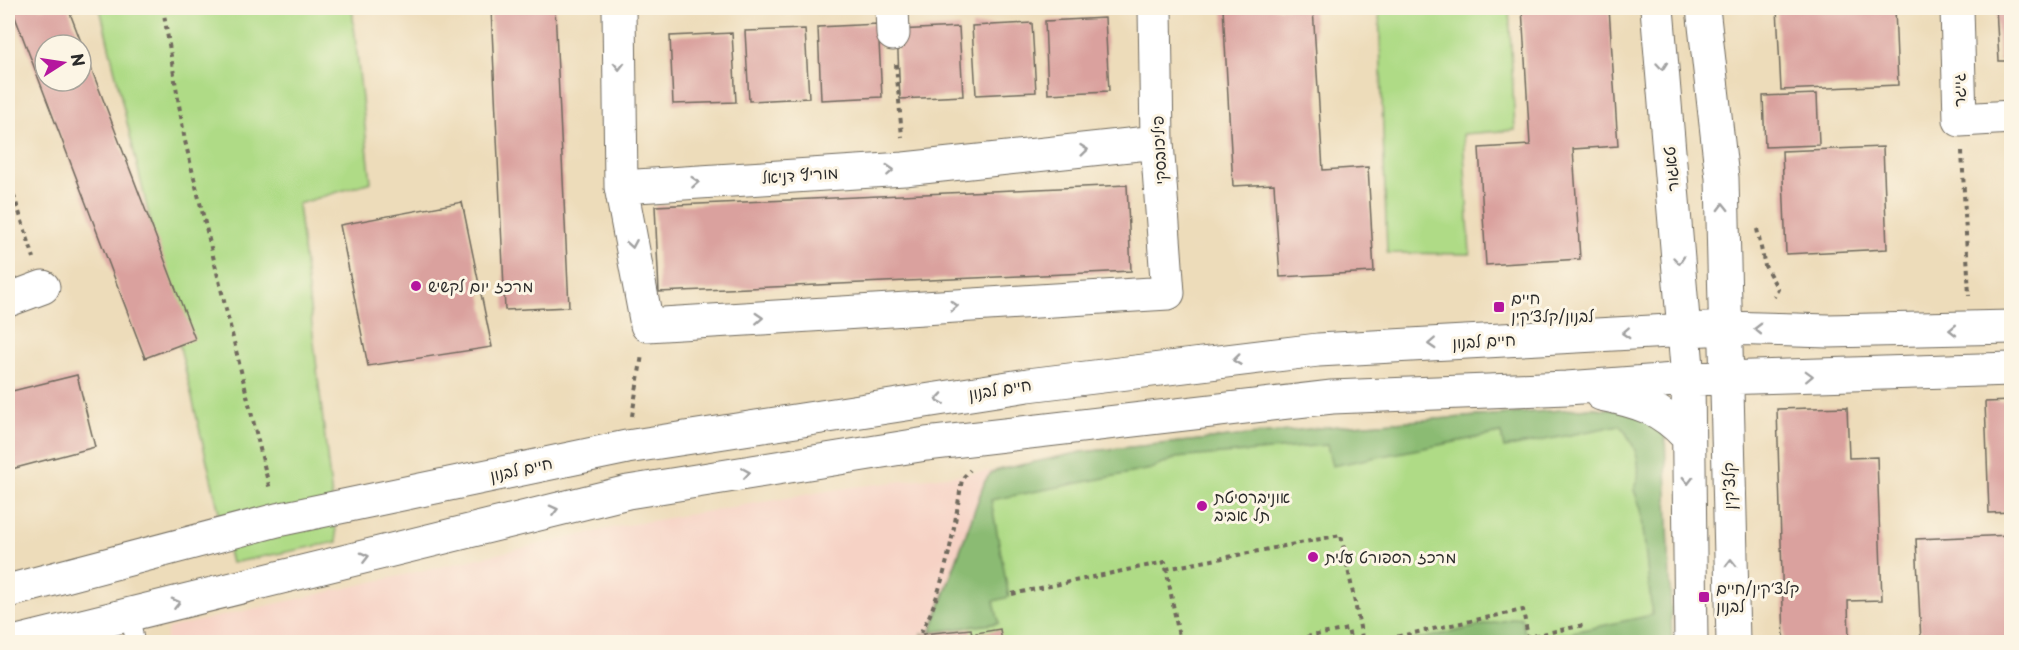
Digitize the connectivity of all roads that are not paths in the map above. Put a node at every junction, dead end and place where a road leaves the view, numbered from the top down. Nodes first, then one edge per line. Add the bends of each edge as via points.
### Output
1 (619, 8) edge
2 (1155, 8) edge
3 (1658, 8) edge
4 (1703, 8) edge
5 (1957, 8) edge
6 (2012, 117) edge
7 (1157, 142) junction
8 (621, 186) junction
9 (44, 287) road end
10 (8, 300) edge
11 (2012, 327) edge
12 (1725, 328) junction
13 (1685, 330) junction
14 (2012, 369) edge
15 (1688, 379) junction
16 (1726, 379) junction
17 (1567, 388) junction
18 (1687, 436) junction
19 (8, 591) edge
20 (133, 629) edge
21 (17, 642) edge
22 (1691, 642) edge
23 (1733, 642) edge

1 -> 8 main road
2 - 7 main road, פיליכובסקי
3 -> 13 main road, טאגור
12 -> 4 main road via 1722,178
5 - 6 main road, גייגר via 1960,120
8 -> 7 main road, מוריץ דניאל via 904,169
8 -> 7 main road, פיליכובסקי via 646,325 1168,293
9 - 10 main road
11 -> 12 main road, חיים לבנון via 1828,331
12 - 13 main road, חיים לבנון
12 - 16 main road, קלצ'קין
13 - 15 main road
13 -> 19 main road, חיים לבנון via 1318,350 1028,385 627,447 277,520
16 -> 14 main road
15 - 16 main road
15 - 17 main road
15 - 18 main road
23 -> 16 main road, קלצ'קין
17 - 18 main road via 1630,400 1656,410
20 -> 17 main road via 628,492 906,447 1332,397
18 -> 22 main road
20 - 21 main road

